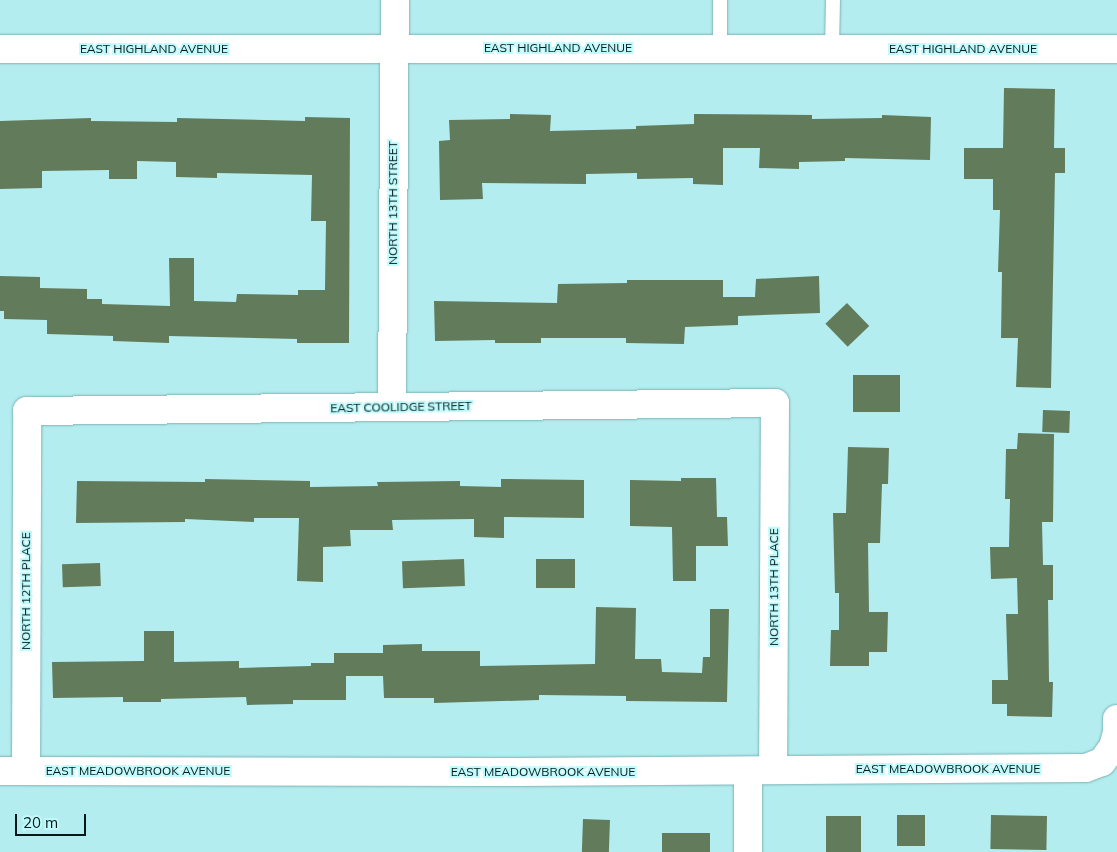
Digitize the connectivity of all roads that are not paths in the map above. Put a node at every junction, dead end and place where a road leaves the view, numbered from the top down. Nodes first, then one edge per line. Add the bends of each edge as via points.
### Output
1 (395, 0) edge
2 (720, 0) edge
3 (833, 0) edge
4 (395, 47) junction
5 (0, 49) edge
6 (720, 49) junction
7 (1117, 49) edge
8 (832, 50) junction
9 (775, 403) joint
10 (392, 407) junction
11 (26, 411) joint
12 (1117, 718) edge
13 (13, 771) edge
14 (760, 771) junction
15 (748, 852) edge

1 - 4 street, NORTH 13TH STREET
2 - 6 lane
3 - 8 lane
4 - 5 street, EAST HIGHLAND AVENUE
4 - 6 street, EAST HIGHLAND AVENUE
4 - 10 street, NORTH 13TH STREET
6 - 8 street, EAST HIGHLAND AVENUE
7 - 8 street, EAST HIGHLAND AVENUE
9 - 10 street, EAST COOLIDGE STREET
9 - 14 street, NORTH 13TH PLACE
10 - 11 street, EAST COOLIDGE STREET
11 - 13 street, NORTH 12TH PLACE
12 - 14 street, EAST MEADOWBROOK AVENUE via 1112,747 1102,762 1086,768
13 - 14 street, EAST MEADOWBROOK AVENUE
14 - 15 street, NORTH 13TH PLACE

